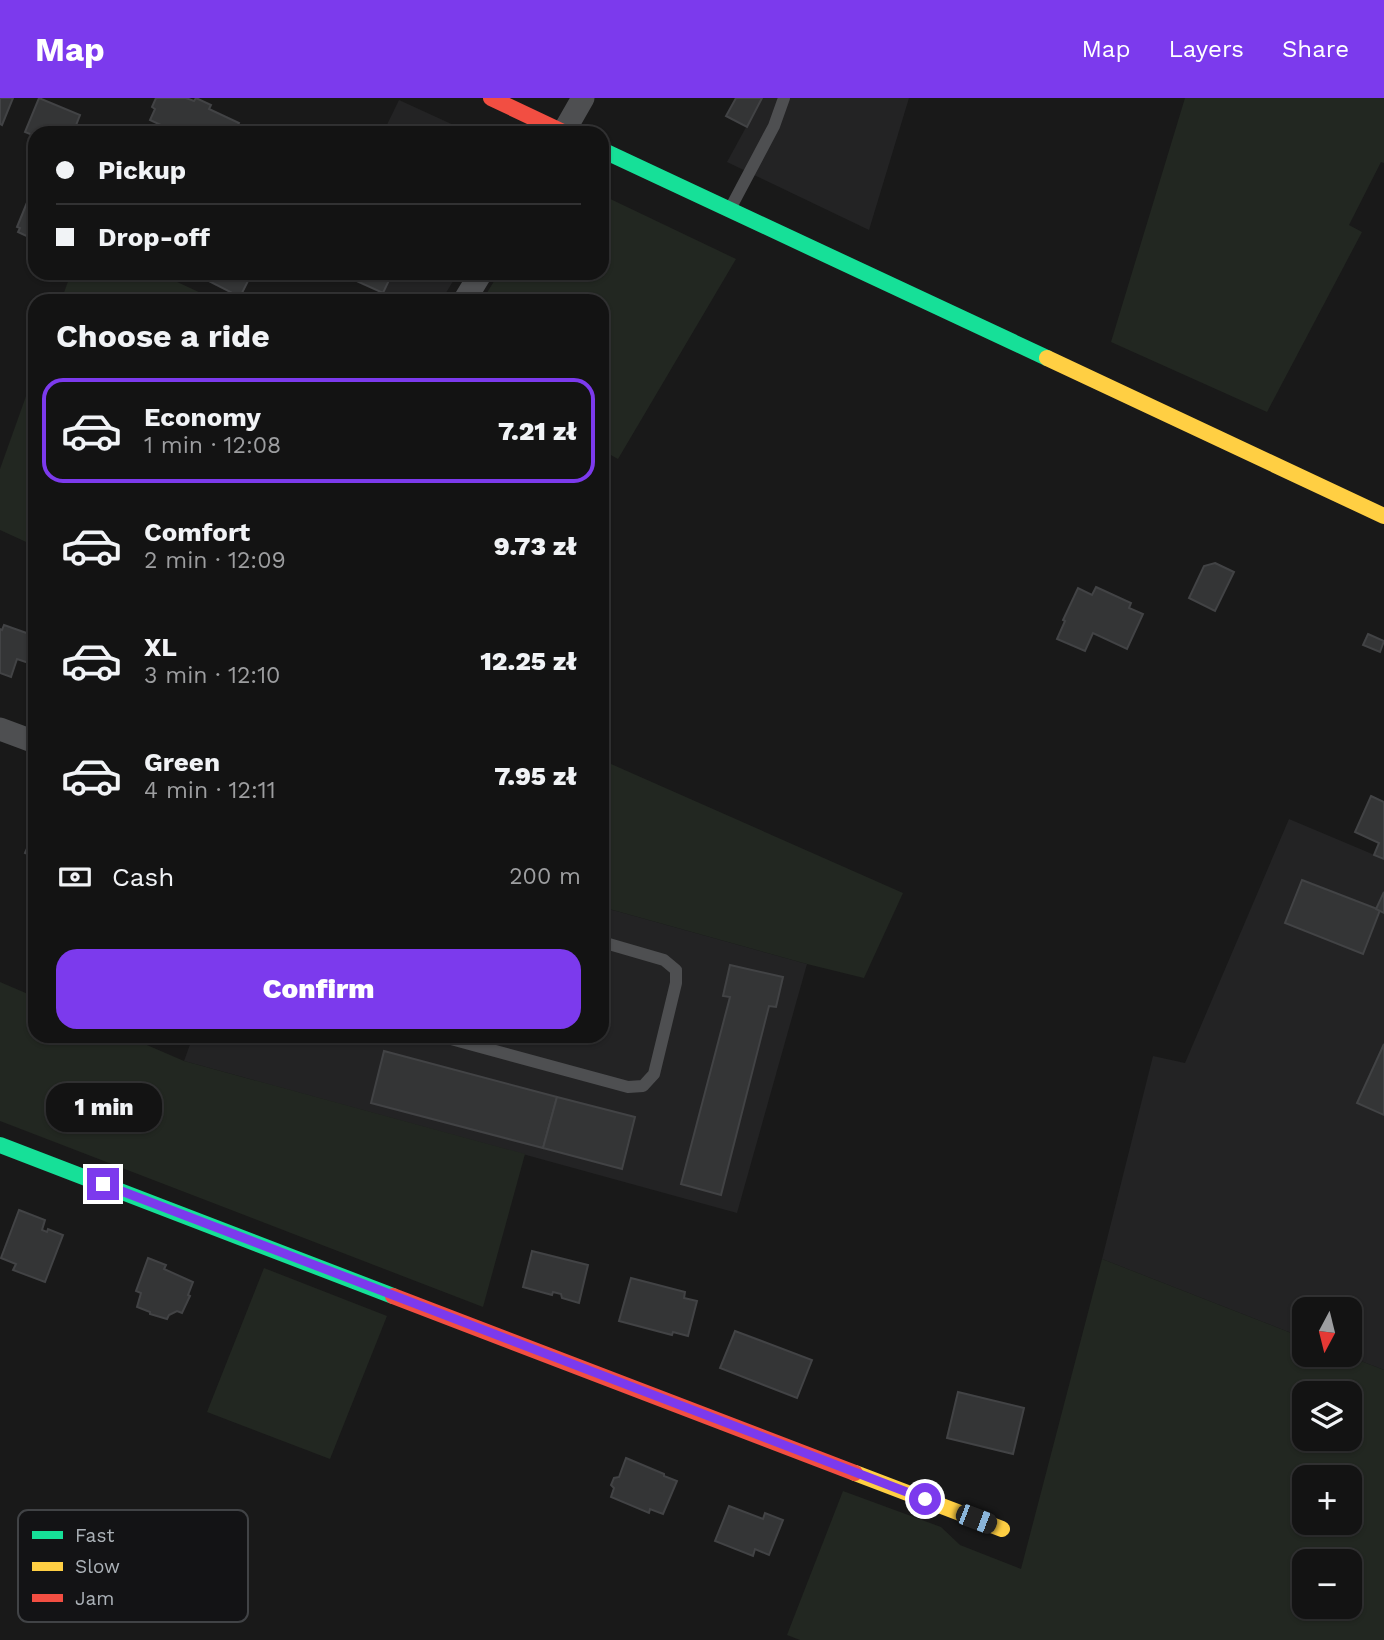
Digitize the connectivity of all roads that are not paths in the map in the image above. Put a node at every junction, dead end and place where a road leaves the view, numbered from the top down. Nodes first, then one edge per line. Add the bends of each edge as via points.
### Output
1 (491, 98) edge
2 (583, 98) edge
3 (785, 98) edge
4 (549, 126) edge
5 (568, 126) edge
6 (609, 153) edge
7 (730, 209) junction
8 (1384, 516) edge
9 (0, 729) edge
10 (28, 739) edge
11 (609, 944) edge
12 (466, 1043) edge
13 (0, 1144) edge
14 (1002, 1529) dead end

1 - 4 street
2 - 5 street
3 - 7 lane
6 - 7 street
7 - 8 street
9 - 10 street
11 - 12 lane via 664,960 676,970 654,1074 643,1086 628,1087
13 - 14 street

